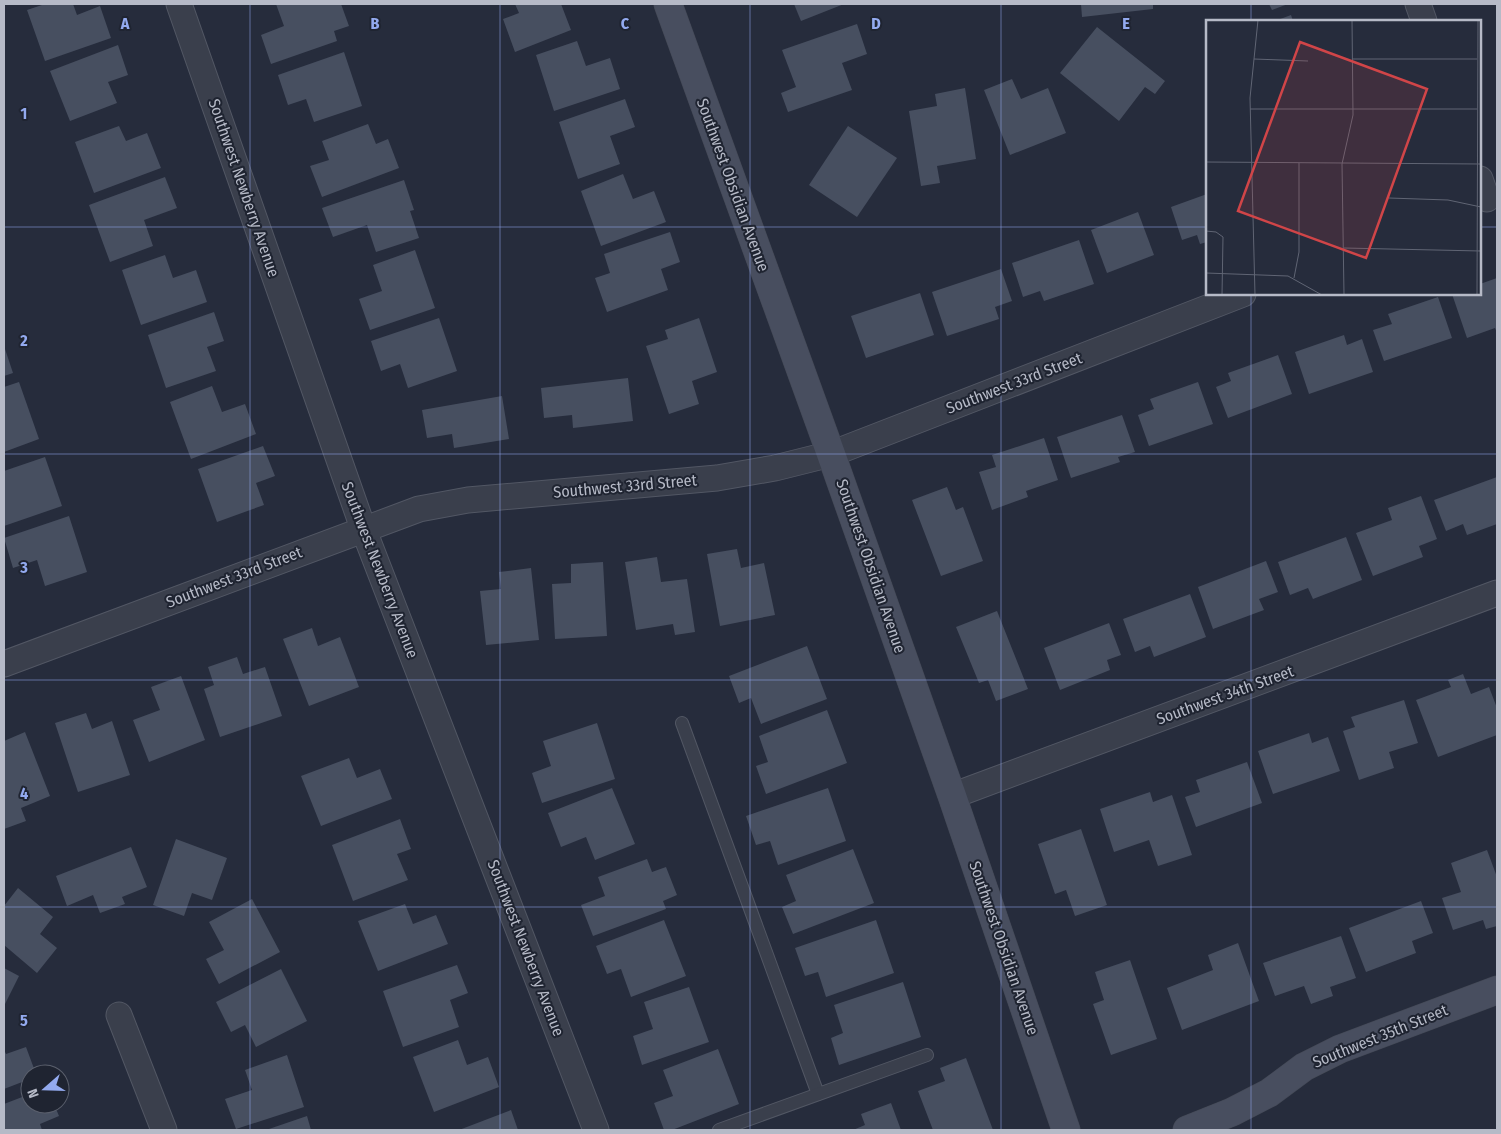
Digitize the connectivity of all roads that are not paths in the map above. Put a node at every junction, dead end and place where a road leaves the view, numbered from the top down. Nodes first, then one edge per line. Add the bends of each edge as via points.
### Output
1 (179, 4) edge
2 (668, 4) edge
3 (1418, 4) edge
4 (1424, 20) edge
5 (1240, 295) edge
6 (831, 454) junction
7 (363, 528) junction
8 (1497, 593) edge
9 (4, 664) edge
10 (682, 723) dead end
11 (952, 796) junction
12 (1497, 990) edge
13 (119, 1015) dead end
14 (927, 1054) dead end
15 (818, 1094) junction
16 (164, 1130) edge
17 (596, 1130) edge
18 (719, 1130) edge
19 (1066, 1130) edge
20 (1187, 1130) edge

1 - 7 street, Southwest Newberry Avenue
2 - 6 street, Southwest Obsidian Avenue
3 - 4 street
5 - 6 street, Southwest 33rd Street
6 - 7 street, Southwest 33rd Street via 716,478 468,500 419,509
6 - 11 street, Southwest Obsidian Avenue
7 - 9 street, Southwest 33rd Street
7 - 17 street, Southwest Newberry Avenue
8 - 11 street, Southwest 34th Street
10 - 15 lane
11 - 19 street, Southwest Obsidian Avenue
12 - 20 street, Southwest 35th Street via 1340,1048 1304,1067 1270,1093
13 - 16 street
14 - 15 lane
15 - 18 lane

